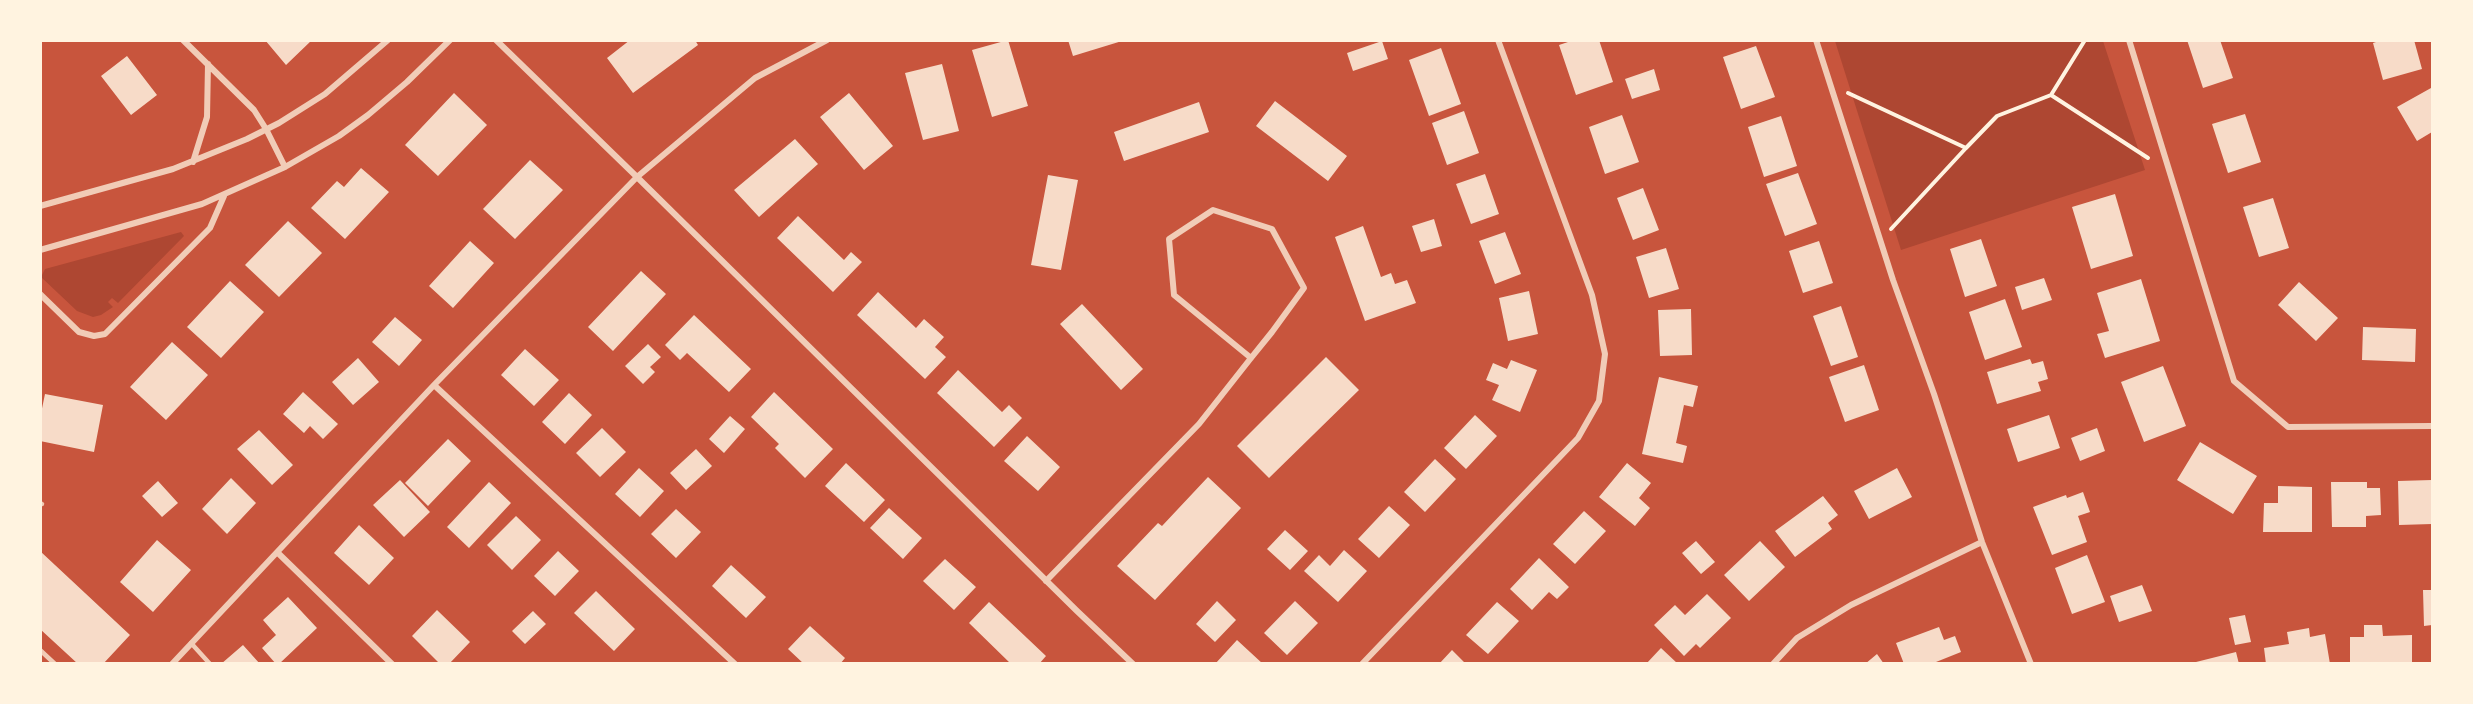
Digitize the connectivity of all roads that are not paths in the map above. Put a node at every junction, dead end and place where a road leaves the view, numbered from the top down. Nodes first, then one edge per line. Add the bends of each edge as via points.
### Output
1 (183, 40) edge
2 (388, 40) edge
3 (450, 40) edge
4 (496, 40) edge
5 (827, 40) edge
6 (1498, 40) edge
7 (1816, 40) edge
8 (2129, 40) edge
9 (208, 64) junction
10 (266, 129) junction
11 (193, 162) junction
12 (285, 167) junction
13 (637, 177) junction
14 (224, 196) junction
15 (40, 206) edge
16 (40, 250) edge
17 (40, 294) edge
18 (1251, 358) junction
19 (434, 385) junction
20 (2433, 426) edge
21 (1982, 542) junction
22 (278, 553) junction
23 (1046, 581) junction
24 (191, 643) junction
25 (40, 650) edge
26 (56, 663) edge
27 (172, 663) edge
28 (210, 663) edge
29 (392, 663) edge
30 (735, 663) edge
31 (1133, 663) edge
32 (1362, 663) edge
33 (1773, 663) edge
34 (2031, 663) edge

1 - 9 street
2 - 10 street via 325,94
3 - 12 street via 368,115
4 - 13 street
5 - 13 street via 755,78
6 - 32 street via 1592,295 1605,354 1599,401 1578,438
7 - 21 street
8 - 20 street via 2234,381 2288,427
9 - 10 street via 254,110
9 - 11 street via 207,117
10 - 11 street
10 - 12 street
11 - 15 street
12 - 14 street
13 - 19 street
13 - 23 street
14 - 16 street
14 - 17 street via 210,228 105,334 80,332
18 - 18 street via 1174,295 1169,239 1213,210 1272,229 1304,288
18 - 23 street via 1199,424
19 - 22 street
19 - 30 street
21 - 33 street via 1851,605 1797,638
21 - 34 street
22 - 24 street
22 - 29 street
23 - 31 street
24 - 27 street
24 - 28 lane
25 - 26 lane

